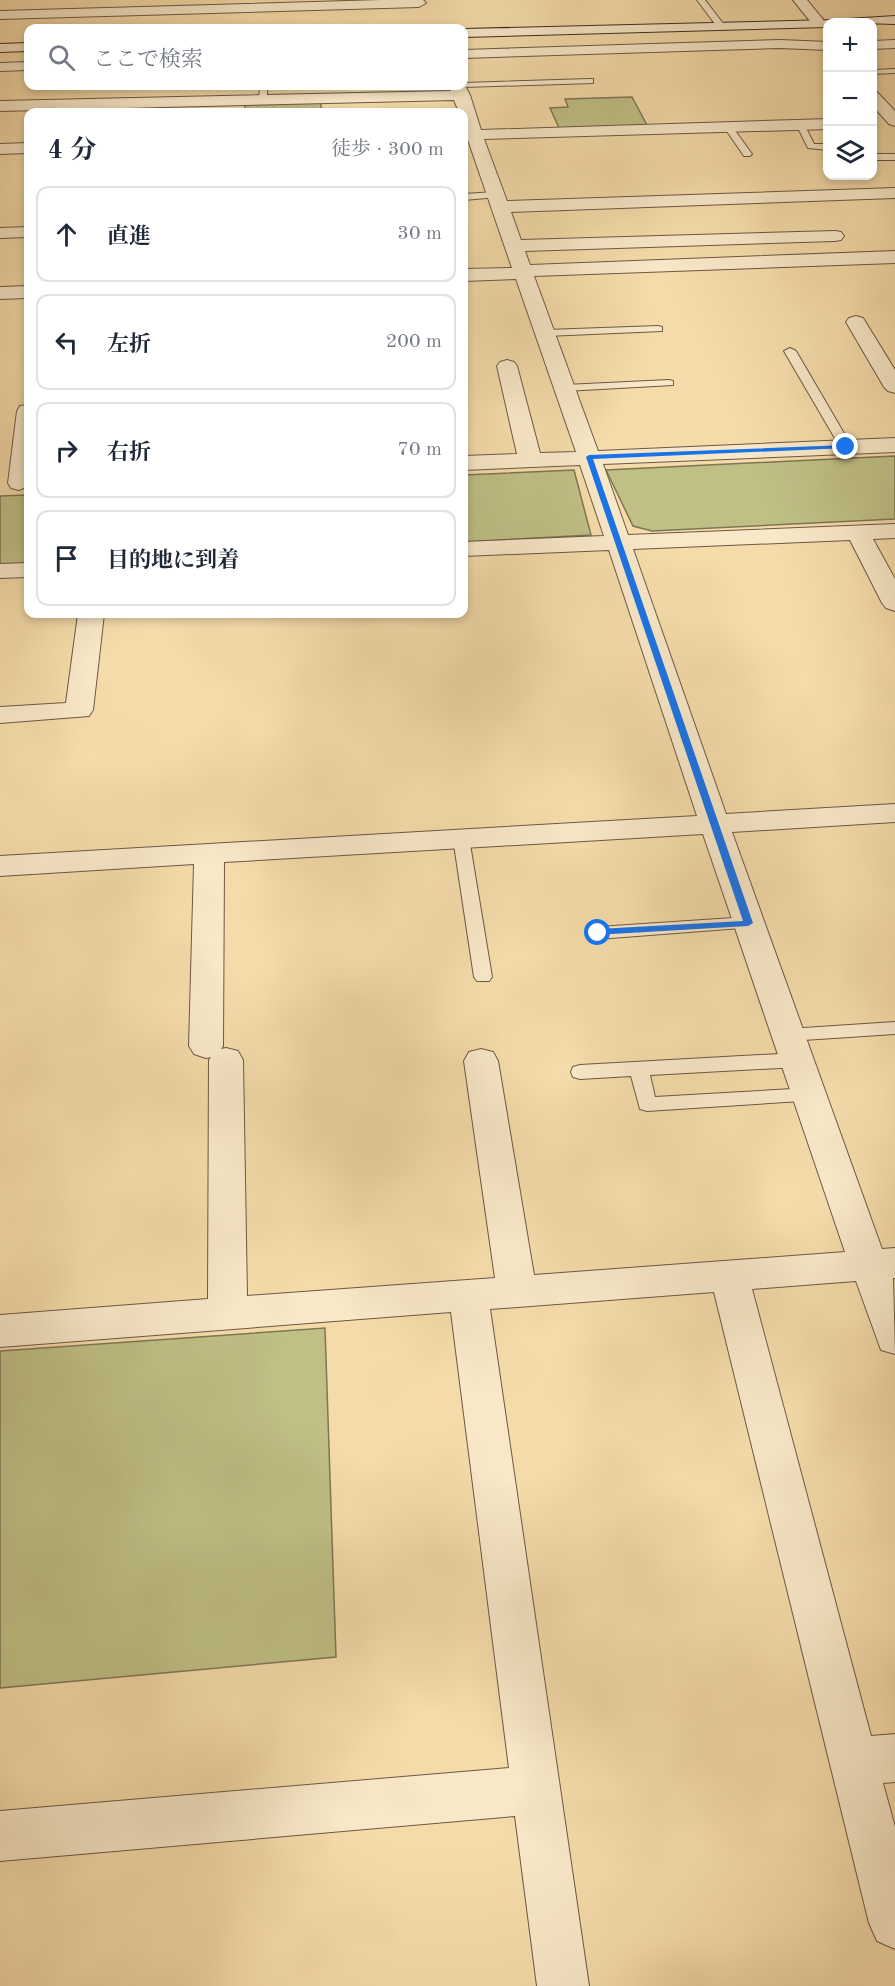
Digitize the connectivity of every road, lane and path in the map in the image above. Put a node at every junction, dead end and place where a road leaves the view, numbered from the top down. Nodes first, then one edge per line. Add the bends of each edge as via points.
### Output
1 (701, 0) edge
2 (800, 0) edge
3 (419, 2) edge
4 (142, 5) edge
5 (0, 15) edge
6 (427, 20) dead end
7 (895, 20) edge
8 (877, 21) edge
9 (823, 23) edge
10 (140, 24) edge
11 (722, 26) junction
12 (468, 33) edge
13 (895, 44) edge
14 (877, 45) edge
15 (823, 46) edge
16 (24, 47) edge
17 (0, 48) edge
18 (468, 54) edge
19 (24, 66) edge
20 (0, 67) edge
21 (895, 71) edge
22 (877, 72) edge
23 (590, 81) dead end
24 (468, 88) edge
25 (362, 90) edge
26 (460, 90) edge
27 (263, 92) edge
28 (877, 100) edge
29 (0, 106) edge
30 (464, 108) edge
31 (895, 121) edge
32 (877, 122) edge
33 (800, 124) junction
34 (823, 124) edge
35 (728, 127) junction
36 (469, 135) edge
37 (823, 147) edge
38 (24, 148) edge
39 (0, 149) edge
40 (747, 154) dead end
41 (877, 157) edge
42 (895, 157) edge
43 (895, 193) edge
44 (468, 197) edge
45 (497, 201) junction
46 (24, 231) edge
47 (0, 233) edge
48 (835, 236) dead end
49 (895, 257) edge
50 (520, 263) junction
51 (468, 274) edge
52 (24, 292) edge
53 (0, 293) edge
54 (856, 322) dead end
55 (658, 329) dead end
56 (546, 333) junction
57 (790, 351) dead end
58 (507, 366) dead end
59 (669, 383) dead end
60 (895, 387) edge
61 (565, 388) junction
62 (24, 435) edge
63 (895, 445) edge
64 (846, 447) junction
65 (589, 457) junction
66 (530, 460) junction
67 (468, 463) edge
68 (16, 483) edge
69 (895, 531) edge
70 (858, 533) junction
71 (616, 542) junction
72 (468, 549) edge
73 (24, 570) edge
74 (0, 571) edge
75 (895, 603) edge
76 (90, 618) edge
77 (0, 715) edge
78 (895, 813) edge
79 (713, 822) junction
80 (461, 838) junction
81 (209, 854) junction
82 (0, 866) edge
83 (748, 923) junction
84 (598, 933) dead end
85 (483, 977) dead end
86 (895, 1028) edge
87 (793, 1047) junction
88 (481, 1061) dead end
89 (639, 1068) junction
90 (580, 1072) dead end
91 (810, 1095) junction
92 (882, 1263) edge
93 (729, 1275) junction
94 (517, 1292) junction
95 (468, 1295) junction
96 (228, 1314) junction
97 (0, 1331) edge
98 (895, 1338) edge
99 (875, 1760) edge
100 (537, 1790) junction
101 (0, 1836) edge
102 (895, 1923) edge
103 (563, 1986) edge

1 - 11 lane
2 - 9 street
3 - 4 street
3 - 6 street
4 - 5 street
4 - 10 street
7 - 8 street
9 - 11 street
11 - 12 street
13 - 14 street
15 - 18 street
16 - 17 street
19 - 20 street
21 - 22 lane
23 - 24 lane
25 - 27 street
26 - 30 street
27 - 29 street
28 - 31 street
31 - 32 street
33 - 34 street
33 - 35 street
33 - 37 lane via 812,146
35 - 36 street
35 - 40 lane
36 - 45 street
38 - 39 street
41 - 42 lane
43 - 45 street
44 - 45 lane
45 - 50 street
46 - 47 street
48 - 50 street
49 - 50 street
50 - 51 street
50 - 56 street
52 - 53 street
54 - 60 street
55 - 56 lane
56 - 61 street
57 - 64 lane
58 - 66 street
59 - 61 lane
61 - 65 street
62 - 68 street
63 - 64 street
64 - 65 street
65 - 66 street
65 - 71 street
66 - 67 street
69 - 70 street
70 - 71 street
70 - 75 street
71 - 72 street
71 - 79 street
73 - 74 street
76 - 77 street via 79,710
78 - 79 street
79 - 80 street
79 - 83 street
80 - 81 street
80 - 85 lane
81 - 82 street
81 - 96 street
83 - 84 lane
83 - 87 street
86 - 87 lane
87 - 89 lane
87 - 91 street
88 - 94 street
89 - 90 lane
89 - 91 lane via 647,1104
91 - 92 street
92 - 93 street
92 - 98 street
93 - 94 street
93 - 99 street
94 - 95 street
95 - 96 street
95 - 100 street
96 - 97 street
99 - 102 street
100 - 101 street
100 - 103 street

